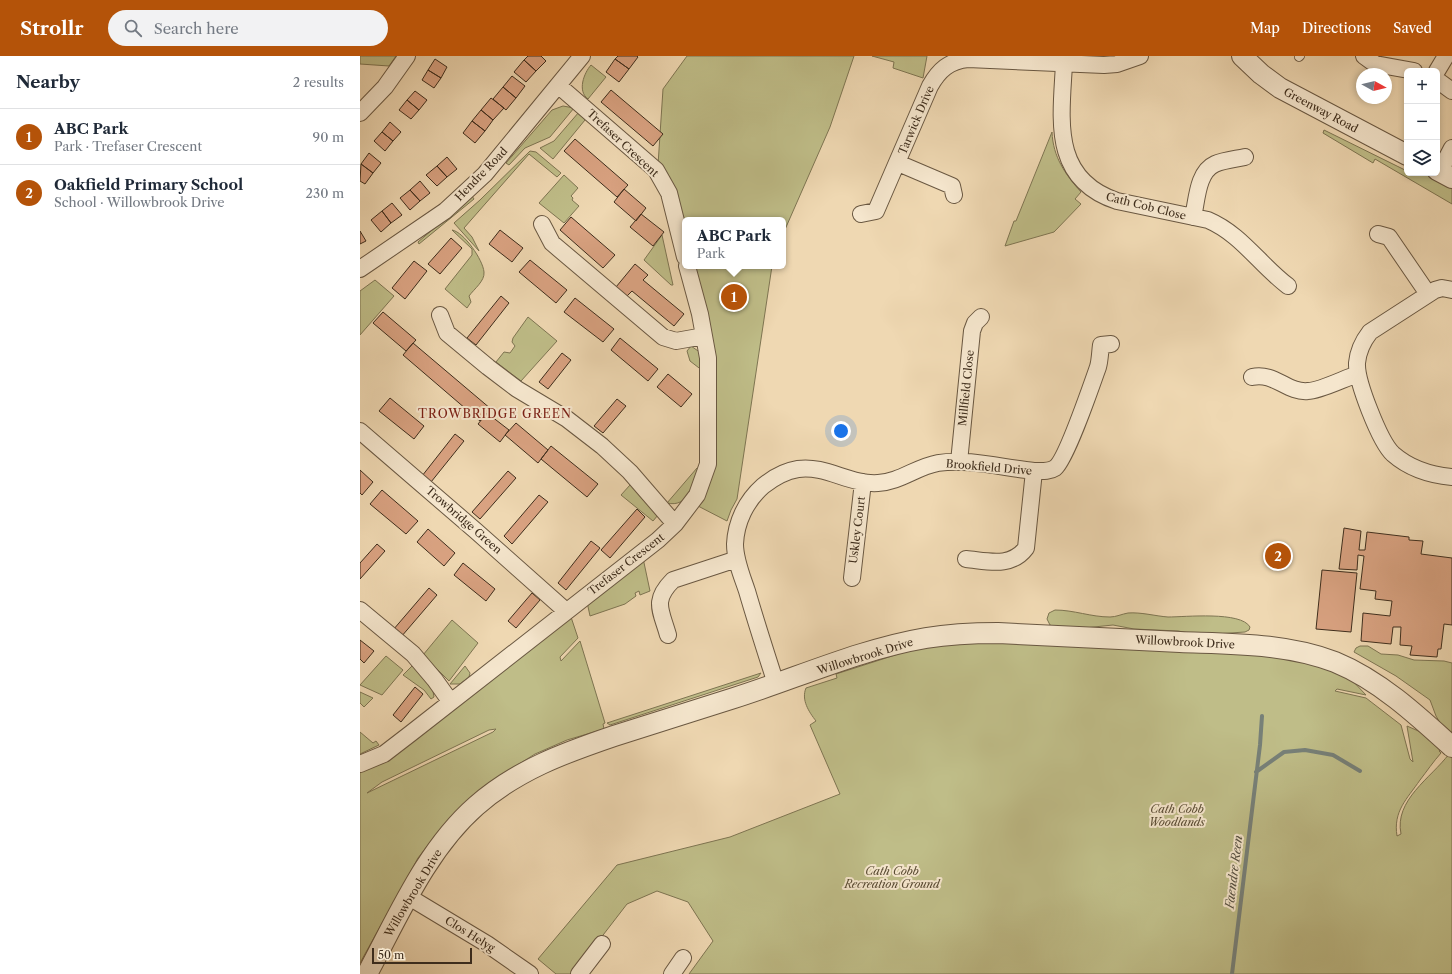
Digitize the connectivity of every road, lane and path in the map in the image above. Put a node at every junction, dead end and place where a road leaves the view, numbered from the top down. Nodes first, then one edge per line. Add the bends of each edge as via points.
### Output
1 (407, 56) edge
2 (582, 56) edge
3 (1140, 56) edge
4 (1242, 56) edge
5 (1364, 56) edge
6 (1446, 56) edge
7 (983, 58) edge
8 (1064, 64) junction
9 (1439, 68) edge
10 (1404, 69) edge
11 (1440, 82) edge
12 (560, 86) junction
13 (1452, 91) edge
14 (360, 113) edge
15 (1452, 148) edge
16 (1404, 153) edge
17 (1245, 156) dead end
18 (898, 163) junction
19 (1443, 173) edge
20 (954, 195) dead end
21 (861, 214) dead end
22 (1193, 217) junction
23 (542, 224) dead end
24 (1378, 234) dead end
25 (682, 244) edge
26 (360, 269) edge
27 (688, 269) edge
28 (1288, 286) dead end
29 (1452, 290) edge
30 (1428, 294) junction
31 (440, 315) dead end
32 (981, 317) dead end
33 (704, 336) junction
34 (1111, 344) dead end
35 (1358, 374) junction
36 (1252, 377) dead end
37 (360, 431) edge
38 (959, 462) junction
39 (1034, 471) junction
40 (1452, 477) edge
41 (863, 482) junction
42 (674, 524) junction
43 (737, 559) junction
44 (966, 559) dead end
45 (852, 578) dead end
46 (360, 610) edge
47 (566, 611) junction
48 (668, 635) dead end
49 (776, 684) junction
50 (450, 701) junction
51 (1452, 747) edge
52 (360, 764) edge
53 (409, 897) junction
54 (602, 944) dead end
55 (683, 958) dead end
56 (367, 974) edge
57 (530, 974) edge
58 (579, 974) edge
59 (672, 974) edge

1 - 14 street via 385,87
2 - 12 street, Hendre Road
3 - 8 street, Tarwick Drive via 1117,64
4 - 16 street, Greenway Road via 1280,88
5 - 10 street via 1375,64
6 - 9 street
7 - 8 street, Tarwick Drive
7 - 18 street, Tarwick Drive via 959,60 949,64 936,76
8 - 22 street, Cath Cob Close via 1061,126 1066,153 1081,179 1104,197
11 - 13 street
12 - 25 street, Trefaser Crescent via 656,170 669,193
12 - 26 street, Hendre Road via 484,174 463,194 420,229
15 - 19 street
17 - 22 street via 1214,164 1202,176
18 - 20 street via 952,186
18 - 21 street, Tarwick Drive via 876,211
22 - 28 street, Cath Cob Close via 1208,220 1230,232
23 - 33 street via 552,243 663,337 676,341
24 - 30 street via 1389,237
27 - 33 street, Trefaser Crescent
29 - 30 street via 1442,288
30 - 35 street via 1370,332 1359,351
31 - 42 street via 447,333 488,367 517,389 567,419 602,446 630,472
32 - 38 street, Millfield Close via 972,331
33 - 42 street, Trefaser Crescent via 708,365 708,464 697,495
34 - 39 street, Brookfield Drive via 1101,345 1098,365 1060,462 1054,468
35 - 36 street via 1309,391 1296,389 1263,375
35 - 40 street via 1374,422 1392,453 1411,467 1425,473
37 - 47 street, Trowbridge Green
38 - 39 street, Brookfield Drive
38 - 41 street, Brookfield Drive via 937,463 923,467 889,482
39 - 44 street via 1026,548 1021,555 1003,562
41 - 43 street, Brookfield Drive via 808,469 789,472 772,479 747,504 740,517 735,546
41 - 45 street, Uskley Court
42 - 47 street, Trefaser Crescent via 658,540
43 - 48 street via 673,580 667,586 659,602
43 - 49 street, Brookfield Drive
46 - 50 street via 413,654
47 - 50 street, Trefaser Crescent
49 - 51 street, Willowbrook Drive via 869,652 947,635 998,633 1268,647 1304,652 1351,670 1405,706
49 - 53 street, Willowbrook Drive via 577,748 528,769 494,791 466,815 441,845
50 - 52 street, Trefaser Crescent via 384,754
53 - 56 street, Willowbrook Drive
53 - 57 street, Clos Helyg via 487,944
54 - 58 street
55 - 59 street

